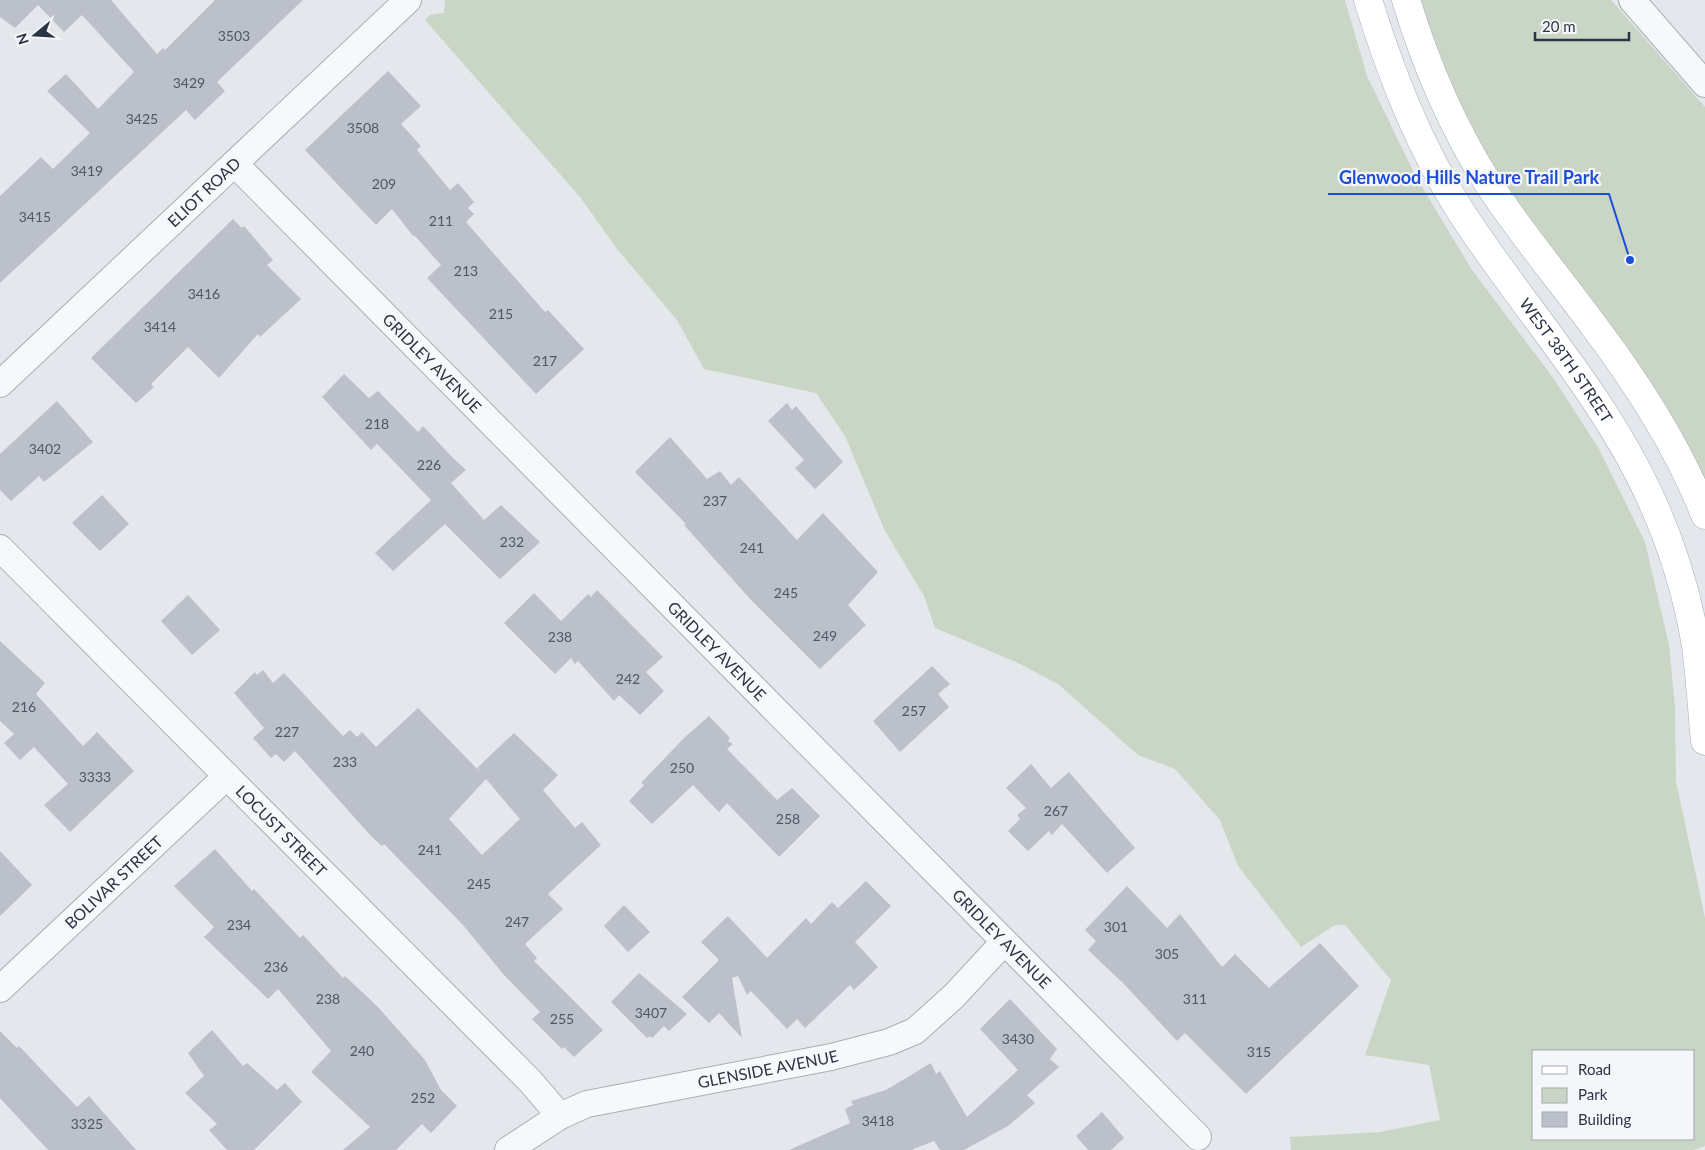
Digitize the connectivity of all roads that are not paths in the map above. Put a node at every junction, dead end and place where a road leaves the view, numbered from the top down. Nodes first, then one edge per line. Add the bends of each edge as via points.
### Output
1 (408, 0) edge
2 (1368, 0) edge
3 (1406, 0) edge
4 (1632, 0) edge
5 (1705, 84) edge
6 (236, 164) junction
7 (0, 384) edge
8 (1705, 515) edge
9 (0, 548) edge
10 (1705, 741) edge
11 (227, 776) junction
12 (1004, 942) junction
13 (0, 989) edge
14 (560, 1116) junction
15 (1198, 1136) dead end
16 (508, 1150) edge

1 - 6 street, ELIOT ROAD
2 - 10 main road, WEST 38TH STREET via 1394,79 1439,176 1499,266 1593,395 1651,500 1688,608 1696,645
3 - 8 main road via 1440,93 1481,171 1521,232 1595,326 1634,384 1680,462
4 - 5 street
6 - 7 street, ELIOT ROAD
6 - 12 street, GRIDLEY AVENUE
9 - 11 street, LOCUST STREET
11 - 13 street, BOLIVAR STREET
11 - 14 street, LOCUST STREET via 530,1081
12 - 14 street, GLENSIDE AVENUE via 954,996 915,1031 889,1042 831,1057 587,1104
12 - 15 street, GRIDLEY AVENUE
14 - 16 street, GLENSIDE AVENUE

